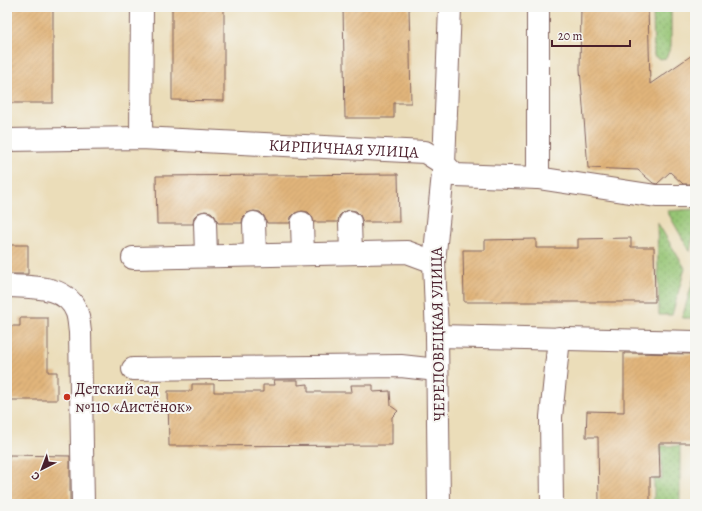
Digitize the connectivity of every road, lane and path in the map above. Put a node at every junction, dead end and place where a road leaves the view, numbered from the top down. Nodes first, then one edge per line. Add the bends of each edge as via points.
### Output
1 (142, 7) edge
2 (450, 7) edge
3 (538, 7) edge
4 (141, 138) junction
5 (7, 140) edge
6 (444, 164) junction
7 (538, 178) junction
8 (695, 196) edge
9 (350, 222) dead end
10 (254, 223) dead end
11 (302, 223) dead end
12 (205, 224) dead end
13 (351, 253) junction
14 (254, 254) junction
15 (303, 254) junction
16 (206, 255) junction
17 (133, 258) dead end
18 (434, 262) junction
19 (7, 286) edge
20 (437, 336) junction
21 (560, 338) junction
22 (695, 342) edge
23 (133, 369) dead end
24 (437, 370) junction
25 (83, 504) edge
26 (439, 504) edge
27 (552, 504) edge

1 - 4 street
2 - 6 street, ЧЕРЕПОВЕЦКАЯ УЛИЦА
3 - 7 street
4 - 5 street, КИРПИЧНАЯ УЛИЦА
4 - 6 street, КИРПИЧНАЯ УЛИЦА via 425,152
6 - 7 street, КИРПИЧНАЯ УЛИЦА via 455,175
6 - 18 street, ЧЕРЕПОВЕЦКАЯ УЛИЦА
7 - 8 street, КИРПИЧНАЯ УЛИЦА via 656,196
9 - 13 street
10 - 14 street
11 - 15 street
12 - 16 street
13 - 15 street
13 - 18 street via 407,252
14 - 15 street
14 - 16 street
16 - 17 street
18 - 20 street, ЧЕРЕПОВЕЦКАЯ УЛИЦА
19 - 25 street via 40,287 67,296 77,313 80,332
20 - 21 street
20 - 24 street, ЧЕРЕПОВЕЦКАЯ УЛИЦА
21 - 22 street
21 - 27 street via 551,417
23 - 24 street via 402,366
24 - 26 street, ЧЕРЕПОВЕЦКАЯ УЛИЦА

